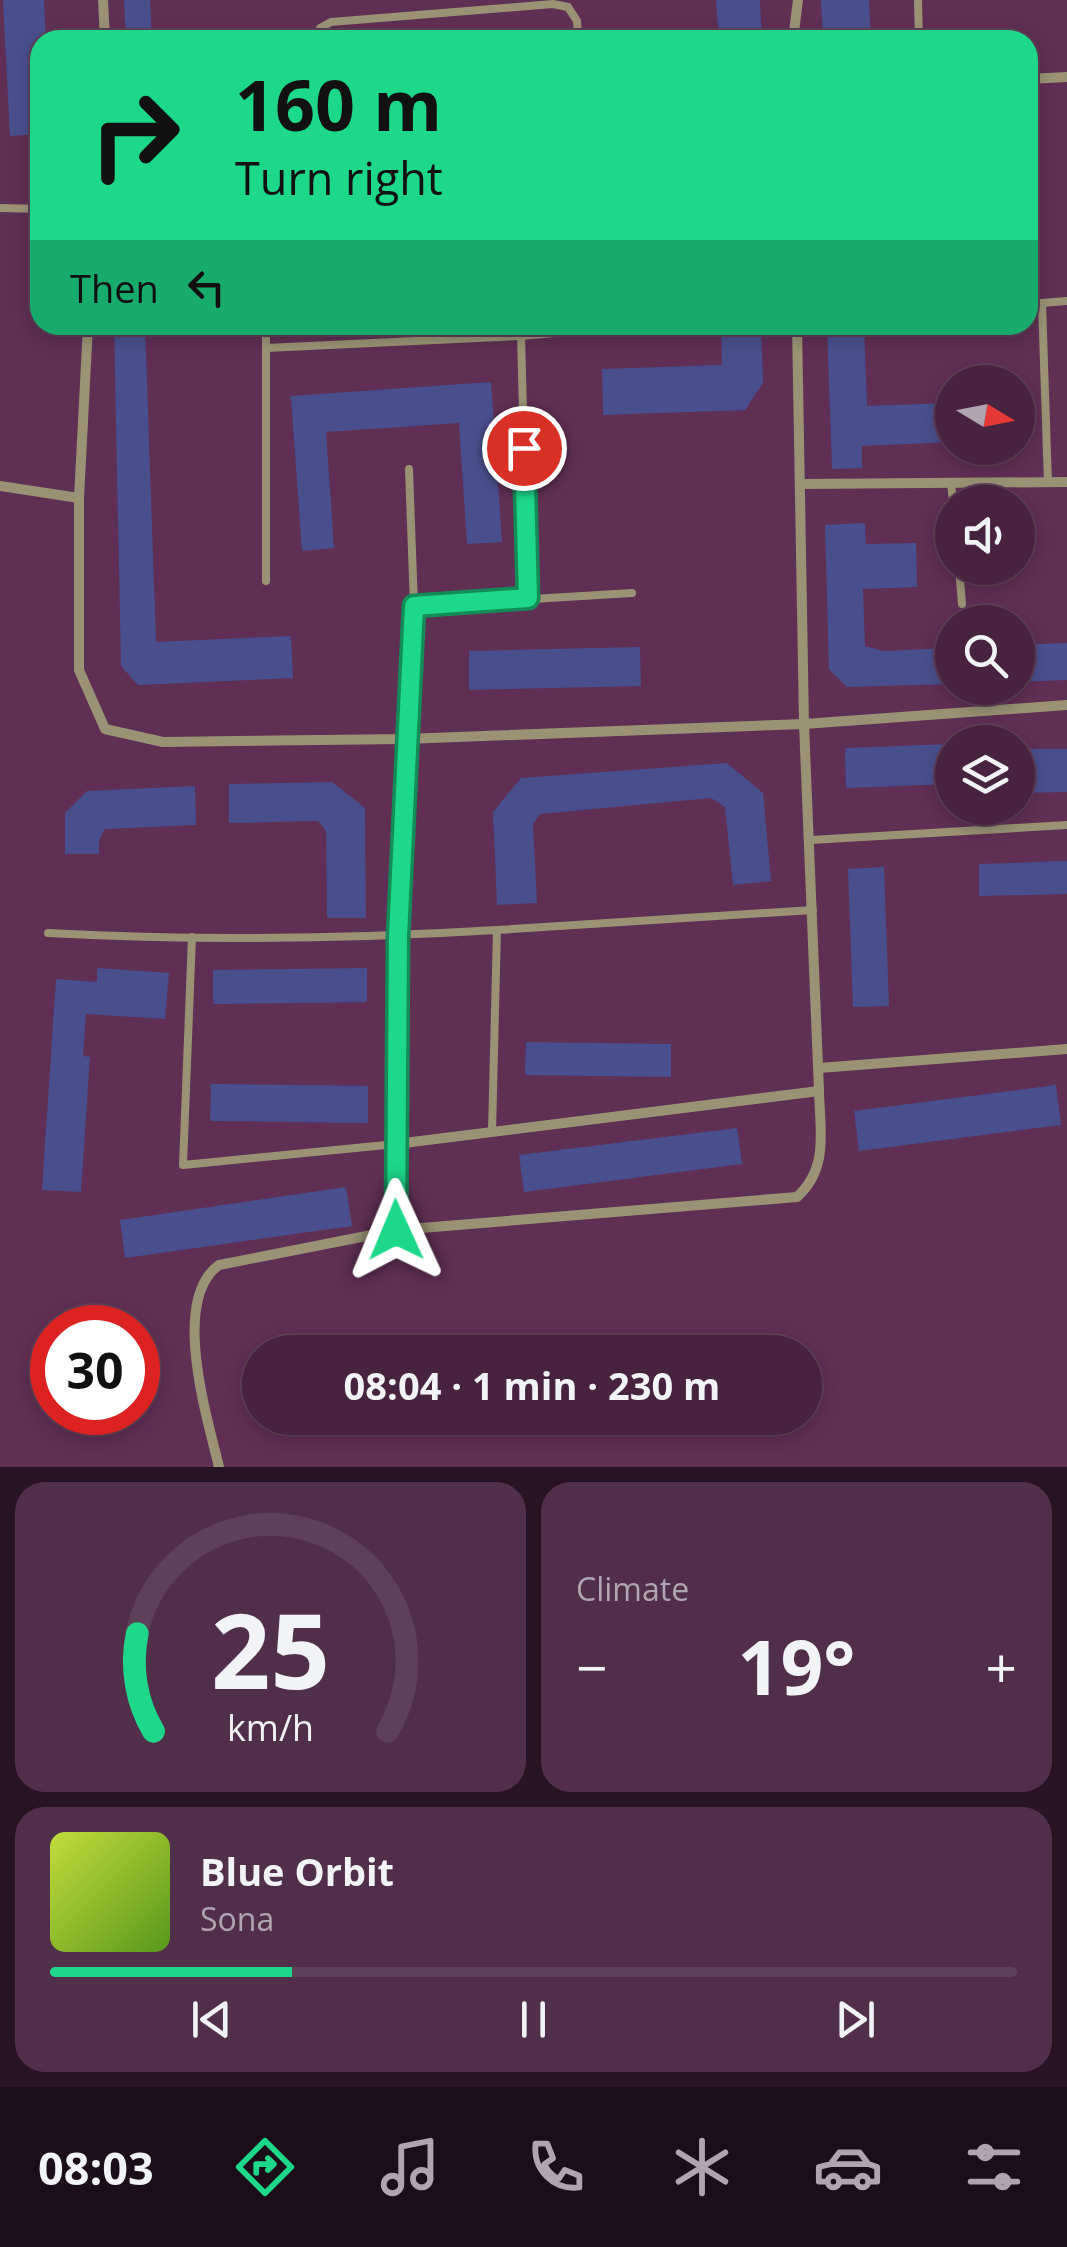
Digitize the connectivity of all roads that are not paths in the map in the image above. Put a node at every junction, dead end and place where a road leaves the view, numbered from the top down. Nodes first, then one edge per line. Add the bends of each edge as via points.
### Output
1 (104, 0) edge
2 (798, 0) edge
3 (918, 0) edge
4 (105, 30) edge
5 (320, 30) edge
6 (577, 30) edge
7 (794, 30) edge
8 (919, 30) edge
9 (1067, 77) edge
10 (1038, 78) edge
11 (0, 208) edge
12 (30, 209) edge
13 (1067, 301) edge
14 (1038, 303) edge
15 (1042, 303) junction
16 (87, 335) edge
17 (266, 335) edge
18 (533, 335) edge
19 (797, 335) edge
20 (522, 336) junction
21 (266, 348) junction
22 (410, 469) dead end
23 (1067, 482) edge
24 (952, 483) joint
25 (1048, 483) junction
26 (802, 484) junction
27 (0, 486) edge
28 (79, 498) junction
29 (266, 581) dead end
30 (960, 585) edge
31 (632, 593) dead end
32 (528, 598) junction
33 (962, 604) dead end
34 (414, 606) junction
35 (1067, 705) edge
36 (804, 724) junction
37 (406, 739) junction
38 (1067, 825) edge
39 (811, 840) junction
40 (813, 910) junction
41 (497, 930) junction
42 (48, 932) dead end
43 (398, 936) junction
44 (192, 937) junction
45 (1067, 1048) edge
46 (819, 1068) junction
47 (820, 1090) junction
48 (492, 1132) junction
49 (396, 1144) junction
50 (396, 1230) junction
51 (219, 1467) edge

1 - 4 street
2 - 7 street
3 - 8 lane
5 - 6 lane via 331,22 553,4 568,7
9 - 10 street
11 - 12 lane
13 - 15 lane
14 - 15 lane
15 - 25 lane
16 - 28 street
17 - 21 lane
18 - 20 lane
19 - 26 street
20 - 21 lane
20 - 32 lane
21 - 29 lane
22 - 34 lane
23 - 25 street
24 - 25 street
24 - 26 street
26 - 36 street
27 - 28 street
28 - 37 street via 79,670 105,729 162,742
30 - 33 lane
31 - 32 lane
32 - 34 lane
34 - 37 lane
35 - 36 street
36 - 37 street
36 - 39 street
37 - 43 street
38 - 39 lane
39 - 40 street
40 - 41 lane
40 - 46 street
41 - 43 lane
41 - 48 lane
42 - 44 lane
43 - 44 lane
43 - 49 street
44 - 49 lane via 183,1166
45 - 46 street
46 - 47 street
47 - 48 street
47 - 50 street via 820,1160 812,1183 796,1197
48 - 49 street
49 - 50 street
50 - 51 street via 227,1262 210,1271 199,1302 195,1357

